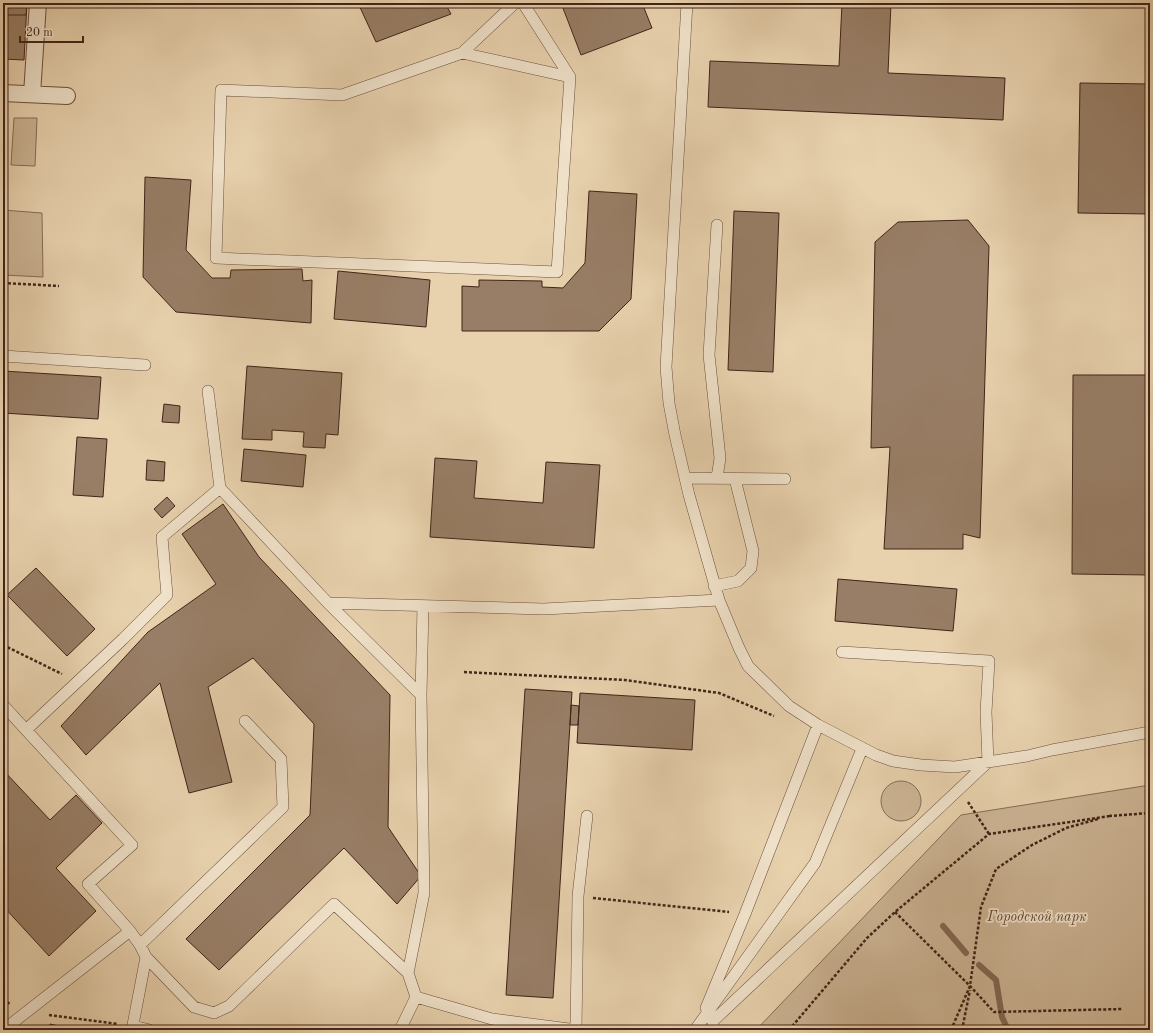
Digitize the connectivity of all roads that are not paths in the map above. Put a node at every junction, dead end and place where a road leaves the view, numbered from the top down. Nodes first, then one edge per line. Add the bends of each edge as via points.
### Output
1 (38, 3) edge
2 (515, 3) edge
3 (523, 3) edge
4 (687, 3) edge
5 (462, 52) junction
6 (570, 77) junction
7 (3, 94) edge
8 (32, 94) junction
9 (66, 96) dead end
10 (717, 225) dead end
11 (3, 356) edge
12 (145, 365) dead end
13 (208, 391) dead end
14 (685, 478) junction
15 (717, 478) junction
16 (735, 479) junction
17 (785, 479) dead end
18 (220, 488) junction
19 (714, 586) junction
20 (719, 600) junction
21 (328, 603) junction
22 (423, 606) junction
23 (842, 652) dead end
24 (421, 695) junction
25 (3, 705) edge
26 (244, 721) dead end
27 (818, 725) junction
28 (26, 730) junction
29 (1150, 732) edge
30 (862, 749) junction
31 (988, 762) junction
32 (587, 816) dead end
33 (130, 931) junction
34 (140, 945) junction
35 (146, 957) junction
36 (408, 973) junction
37 (416, 998) junction
38 (5, 1028) edge
39 (133, 1028) edge
40 (697, 1028) edge
41 (576, 1029) edge
42 (150, 1030) edge
43 (400, 1030) edge
44 (713, 1030) edge

1 - 8 street
2 - 5 lane
3 - 6 lane
4 - 14 lane via 666,367 669,403
5 - 6 lane
5 - 6 lane via 342,95 221,90 216,258 557,272
7 - 8 street
8 - 9 street
10 - 15 lane via 708,355 720,458
11 - 12 lane
13 - 18 lane
14 - 15 lane
14 - 19 lane
15 - 16 lane
16 - 17 lane
16 - 19 lane via 753,551 751,568 738,581
18 - 21 lane
18 - 28 lane via 162,537 168,595
19 - 20 lane
20 - 22 lane via 544,609
20 - 27 lane via 748,666 789,706
21 - 22 lane
21 - 24 lane
22 - 24 lane
23 - 31 lane via 989,662 986,712
24 - 36 lane via 424,893
25 - 28 lane
26 - 34 lane via 281,759 283,807
27 - 30 lane
27 - 40 lane via 745,914
28 - 33 lane via 132,845 88,884
29 - 31 lane
30 - 31 lane via 893,761 921,765 955,767
30 - 40 lane via 815,863
31 - 44 lane via 713,1021
32 - 41 lane via 578,896
33 - 34 lane
33 - 38 lane
34 - 35 lane
35 - 36 lane via 194,1007 214,1013 229,1006 334,904
35 - 39 lane
36 - 37 lane
37 - 41 lane via 492,1019
37 - 43 lane
39 - 42 lane

